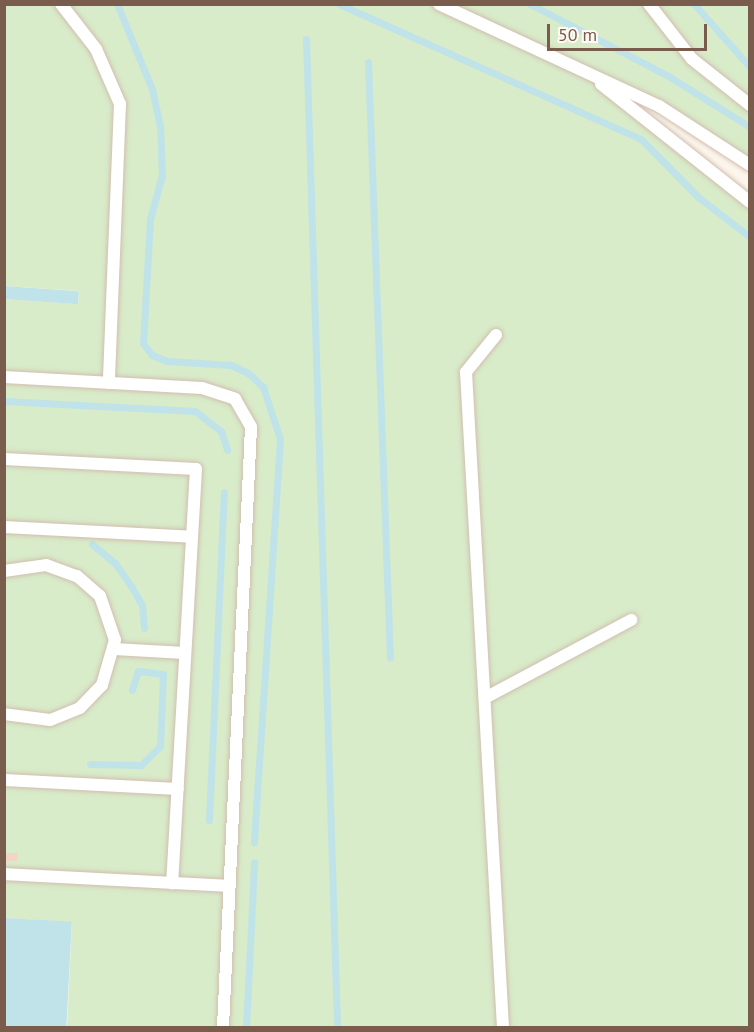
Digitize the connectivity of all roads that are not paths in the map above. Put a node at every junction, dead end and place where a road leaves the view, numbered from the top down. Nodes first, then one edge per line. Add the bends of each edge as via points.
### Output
1 (60, 4) edge
2 (439, 4) edge
3 (649, 4) edge
4 (71, 9) edge
5 (573, 64) junction
6 (750, 105) edge
7 (750, 165) edge
8 (750, 202) edge
9 (496, 335) dead end
10 (4, 377) edge
11 (109, 382) junction
12 (4, 459) edge
13 (4, 527) edge
14 (192, 537) junction
15 (4, 571) edge
16 (631, 620) dead end
17 (114, 649) junction
18 (185, 653) junction
19 (485, 698) junction
20 (4, 714) edge
21 (4, 780) edge
22 (178, 789) junction
23 (4, 874) edge
24 (172, 883) junction
25 (230, 886) junction
26 (223, 1028) edge
27 (502, 1028) edge

1 - 4 lane
2 - 5 lane
3 - 6 lane via 692,59
4 - 11 lane via 108,69 120,104
5 - 7 lane via 659,106
5 - 8 lane
9 - 19 lane via 466,372
10 - 11 lane
11 - 25 lane via 221,392 235,399 251,427
12 - 14 lane via 196,469
13 - 14 lane
14 - 18 lane
15 - 17 lane via 46,565 77,576 108,610
16 - 19 lane
17 - 18 lane
17 - 20 lane via 102,685 80,708 50,720
18 - 22 lane
19 - 27 lane
21 - 22 lane
22 - 24 lane
23 - 24 lane
24 - 25 lane
25 - 26 lane

